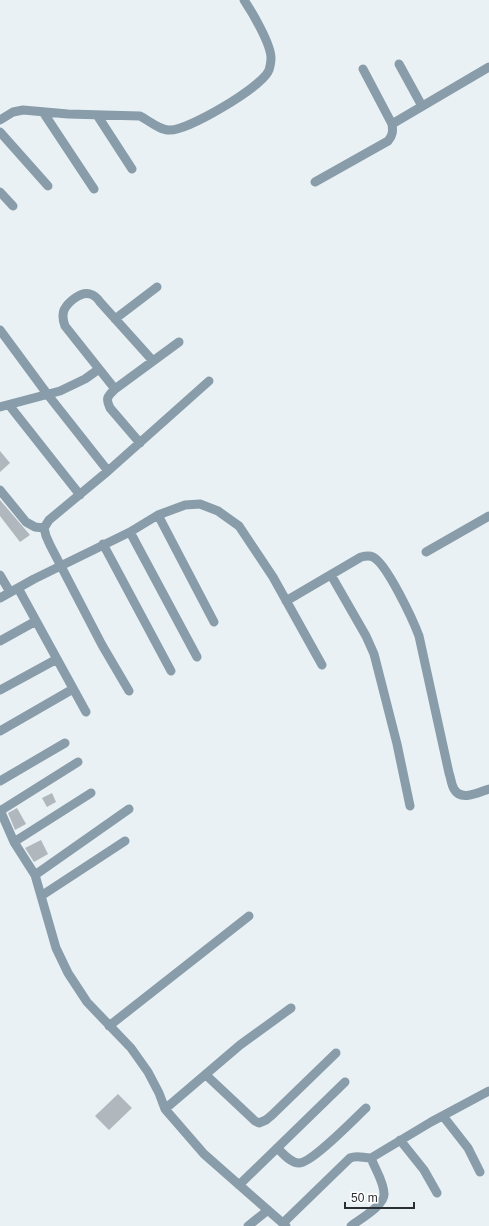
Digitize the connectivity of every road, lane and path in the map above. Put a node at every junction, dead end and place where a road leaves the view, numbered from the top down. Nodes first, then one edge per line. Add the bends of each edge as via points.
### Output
1 (244, 0) edge
2 (399, 64) dead end
3 (489, 67) edge
4 (363, 69) dead end
5 (422, 106) junction
6 (43, 112) junction
7 (97, 115) junction
8 (0, 120) edge
9 (392, 124) junction
10 (0, 132) edge
11 (132, 169) dead end
12 (315, 182) dead end
13 (48, 186) dead end
14 (94, 189) dead end
15 (0, 192) edge
16 (12, 206) dead end
17 (157, 287) dead end
18 (115, 319) junction
19 (0, 330) edge
20 (179, 342) dead end
21 (153, 361) junction
22 (99, 369) junction
23 (209, 381) dead end
24 (115, 389) junction
25 (48, 395) junction
26 (10, 404) junction
27 (0, 407) edge
28 (140, 443) junction
29 (108, 471) junction
30 (0, 490) edge
31 (80, 495) junction
32 (158, 515) junction
33 (489, 516) edge
34 (44, 528) junction
35 (130, 532) junction
36 (103, 544) junction
37 (426, 552) dead end
38 (62, 566) junction
39 (0, 575) edge
40 (330, 575) junction
41 (14, 590) junction
42 (0, 598) edge
43 (286, 601) junction
44 (36, 621) junction
45 (214, 622) dead end
46 (0, 641) edge
47 (197, 657) dead end
48 (56, 659) junction
49 (322, 665) dead end
50 (171, 671) dead end
51 (73, 689) junction
52 (0, 690) edge
53 (129, 692) dead end
54 (86, 712) dead end
55 (0, 731) edge
56 (65, 743) dead end
57 (78, 762) dead end
58 (0, 781) edge
59 (489, 789) edge
60 (91, 793) dead end
61 (410, 806) dead end
62 (129, 809) dead end
63 (0, 811) edge
64 (125, 841) dead end
65 (14, 842) junction
66 (35, 876) junction
67 (41, 896) junction
68 (249, 916) dead end
69 (291, 1008) dead end
70 (109, 1026) junction
71 (336, 1053) dead end
72 (206, 1075) junction
73 (345, 1082) dead end
74 (487, 1096) edge
75 (366, 1108) dead end
76 (165, 1109) junction
77 (443, 1116) junction
78 (400, 1140) junction
79 (277, 1148) junction
80 (371, 1158) junction
81 (480, 1172) dead end
82 (239, 1185) junction
83 (437, 1192) dead end
84 (268, 1210) junction
85 (284, 1224) edge
86 (248, 1226) edge
87 (351, 1226) edge

1 - 7 street via 267,43 271,57 269,72 258,83 220,109 171,131 164,130 140,116
2 - 5 street
3 - 5 street
4 - 9 street
5 - 9 street
6 - 7 street
6 - 8 street via 23,110 13,112
6 - 14 street
7 - 11 street
9 - 12 street via 392,137 388,141
10 - 13 street
15 - 16 street
17 - 18 street
18 - 21 street
18 - 22 street via 91,294 82,294 64,310 62,318 65,326
19 - 25 street
20 - 21 street
21 - 24 street
22 - 24 street
22 - 25 street via 73,385
23 - 28 street
24 - 28 street via 107,397 107,402
25 - 26 street
25 - 29 street
26 - 27 street
26 - 31 street
28 - 29 street
29 - 31 street
30 - 34 street via 26,522 35,528
31 - 34 street via 49,520
32 - 35 street
32 - 43 street via 185,505 200,504 218,511 239,526
32 - 45 street
33 - 37 street
34 - 38 street
35 - 36 street
35 - 47 street
36 - 38 street
36 - 50 street
38 - 41 street
38 - 53 street
39 - 41 street
40 - 43 street
40 - 59 street via 361,557 375,558 383,567 407,607 419,636 454,789 458,794 465,796
40 - 61 street via 374,654
41 - 42 street
41 - 44 street
43 - 49 street
44 - 46 street
44 - 48 street
48 - 51 street
48 - 52 street
51 - 54 street
51 - 55 street
56 - 58 street
57 - 63 street
60 - 65 street
62 - 66 street
63 - 65 street
64 - 67 street
65 - 66 street
66 - 67 street
67 - 70 street via 56,948 68,973 87,1002
68 - 70 street
69 - 72 street via 240,1045
70 - 76 street via 131,1048 148,1072
71 - 72 street via 272,1115 260,1123
72 - 76 street
73 - 79 street
74 - 77 street
75 - 79 street via 321,1151 300,1164 293,1162
76 - 82 street via 204,1154
77 - 78 street
77 - 81 street via 468,1148
78 - 80 street
78 - 83 street via 424,1170
79 - 82 street
80 - 85 street via 350,1158
80 - 87 street via 385,1195 377,1207
82 - 84 street
84 - 85 street
84 - 86 street

